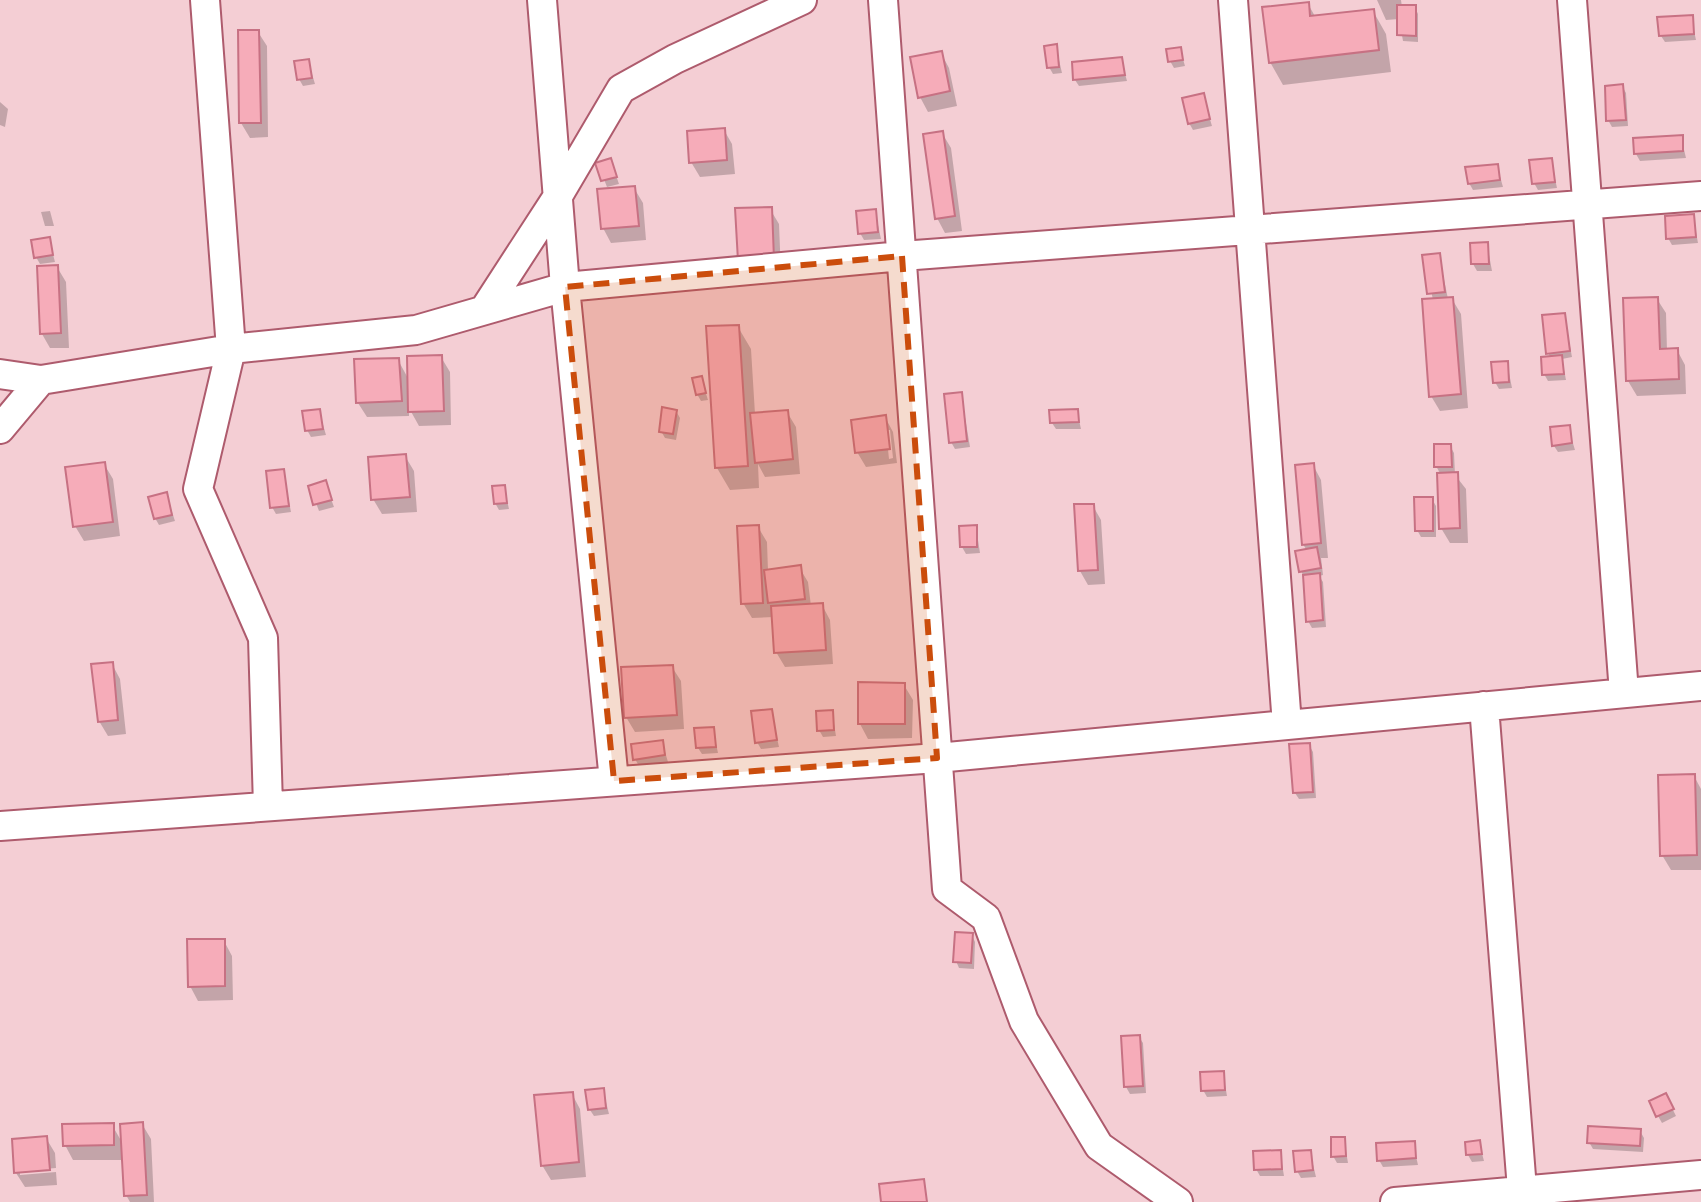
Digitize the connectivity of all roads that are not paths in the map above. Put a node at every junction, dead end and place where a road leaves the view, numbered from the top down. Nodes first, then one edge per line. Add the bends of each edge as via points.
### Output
1 (205, 0) edge
2 (542, 0) edge
3 (802, 0) edge
4 (883, 0) edge
5 (1233, 0) edge
6 (1572, 0) edge
7 (558, 196) junction
8 (1701, 196) edge
9 (1588, 205) junction
10 (1250, 230) junction
11 (902, 256) junction
12 (565, 287) junction
13 (484, 310) junction
14 (231, 349) junction
15 (0, 374) edge
16 (41, 380) junction
17 (0, 429) edge
18 (1701, 686) edge
19 (1624, 693) junction
20 (1484, 706) junction
21 (1287, 725) junction
22 (937, 758) junction
23 (614, 781) junction
24 (268, 806) junction
25 (0, 826) edge
26 (1701, 1175) edge
27 (1523, 1196) edge
28 (1178, 1202) edge
29 (1395, 1202) edge

1 - 14 street
2 - 7 street
3 - 7 street via 621,89
4 - 11 street
5 - 10 street
6 - 9 street
7 - 12 street
7 - 13 street
8 - 9 street
9 - 10 street
9 - 19 street
10 - 11 street
10 - 21 street
11 - 12 street
11 - 22 street
12 - 13 street
12 - 23 street
13 - 14 street via 416,330
14 - 16 street
14 - 24 street via 198,489 263,638
15 - 16 street
16 - 17 street
18 - 19 street
19 - 20 street
20 - 21 street
20 - 27 street
21 - 22 street
22 - 23 street
22 - 28 street via 947,889 986,918 1024,1021 1099,1146
23 - 24 street
24 - 25 street
26 - 27 street
27 - 29 street

